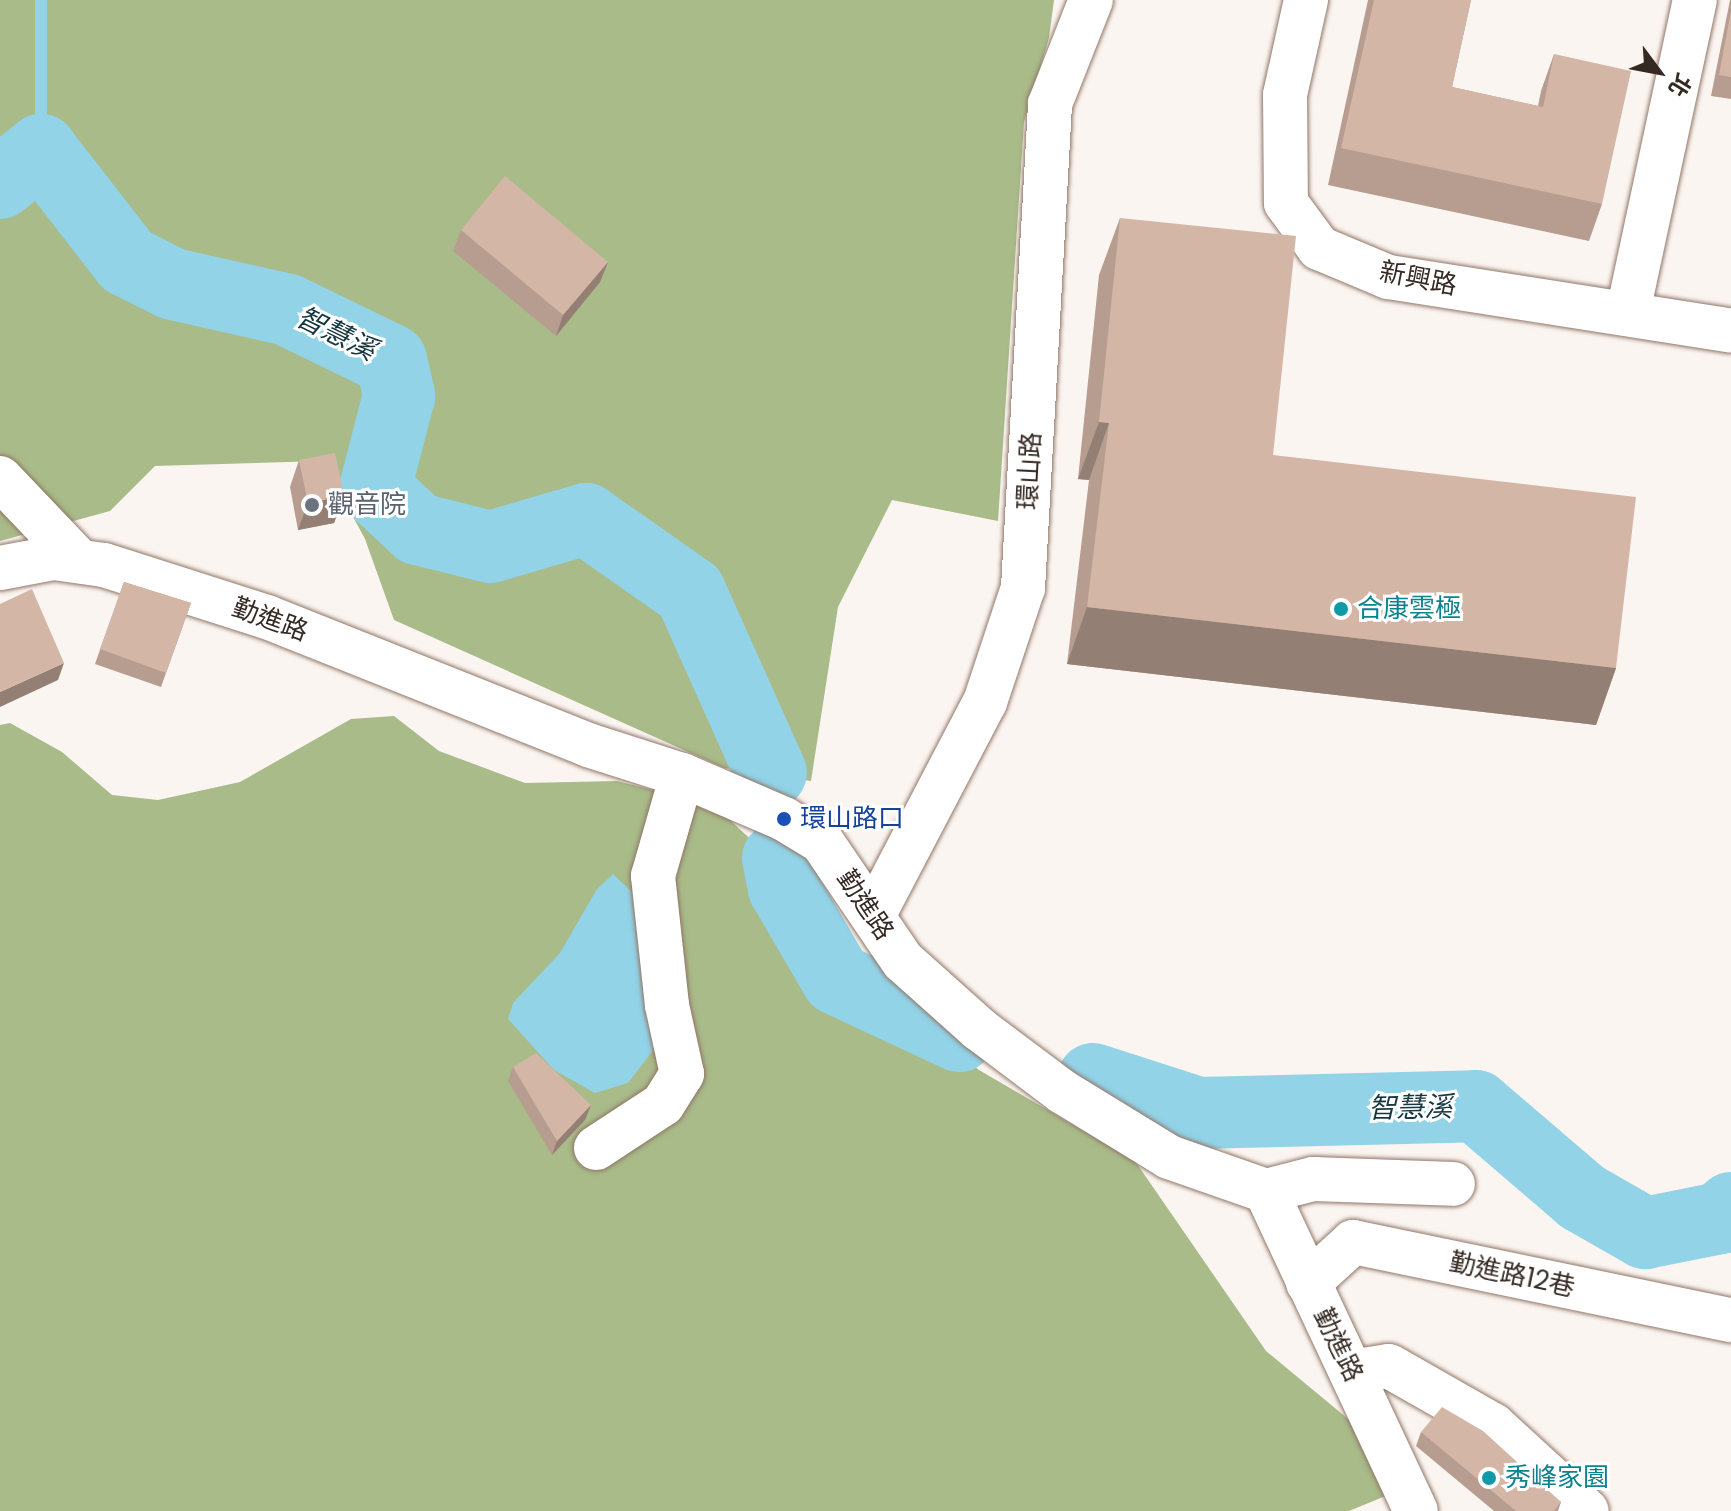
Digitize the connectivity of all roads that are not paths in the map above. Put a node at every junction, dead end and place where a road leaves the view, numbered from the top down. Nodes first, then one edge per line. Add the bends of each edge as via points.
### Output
1 (1091, 0) edge
2 (1306, 0) edge
3 (1695, 0) edge
4 (1628, 312) junction
5 (1731, 331) edge
6 (0, 478) edge
7 (79, 561) junction
8 (0, 568) edge
9 (682, 775) junction
10 (873, 916) junction
11 (596, 1148) dead end
12 (1453, 1184) dead end
13 (1266, 1191) junction
14 (1308, 1283) junction
15 (1731, 1320) edge
16 (1351, 1372) junction
17 (1416, 1511) edge
18 (1587, 1511) edge

1 - 10 street, 環山路 via 1050,104 1023,588 985,702
2 - 4 street, 新興路 via 1285,95 1286,203 1319,248 1388,277
3 - 4 street
4 - 5 street, 新興路
6 - 7 street
7 - 8 street, 勤進路 via 54,558
7 - 9 street, 勤進路 via 267,617 588,745
9 - 10 street, 勤進路 via 784,819 822,842
9 - 11 street via 653,876 667,1005 682,1074 663,1104
10 - 13 street, 勤進路 via 903,961 979,1029 1063,1092 1169,1157
12 - 13 street via 1313,1179
13 - 14 street, 勤進路
14 - 15 street, 勤進路12巷 via 1353,1242
14 - 16 street, 勤進路
16 - 17 street, 勤進路
16 - 18 street via 1389,1366 1493,1425

